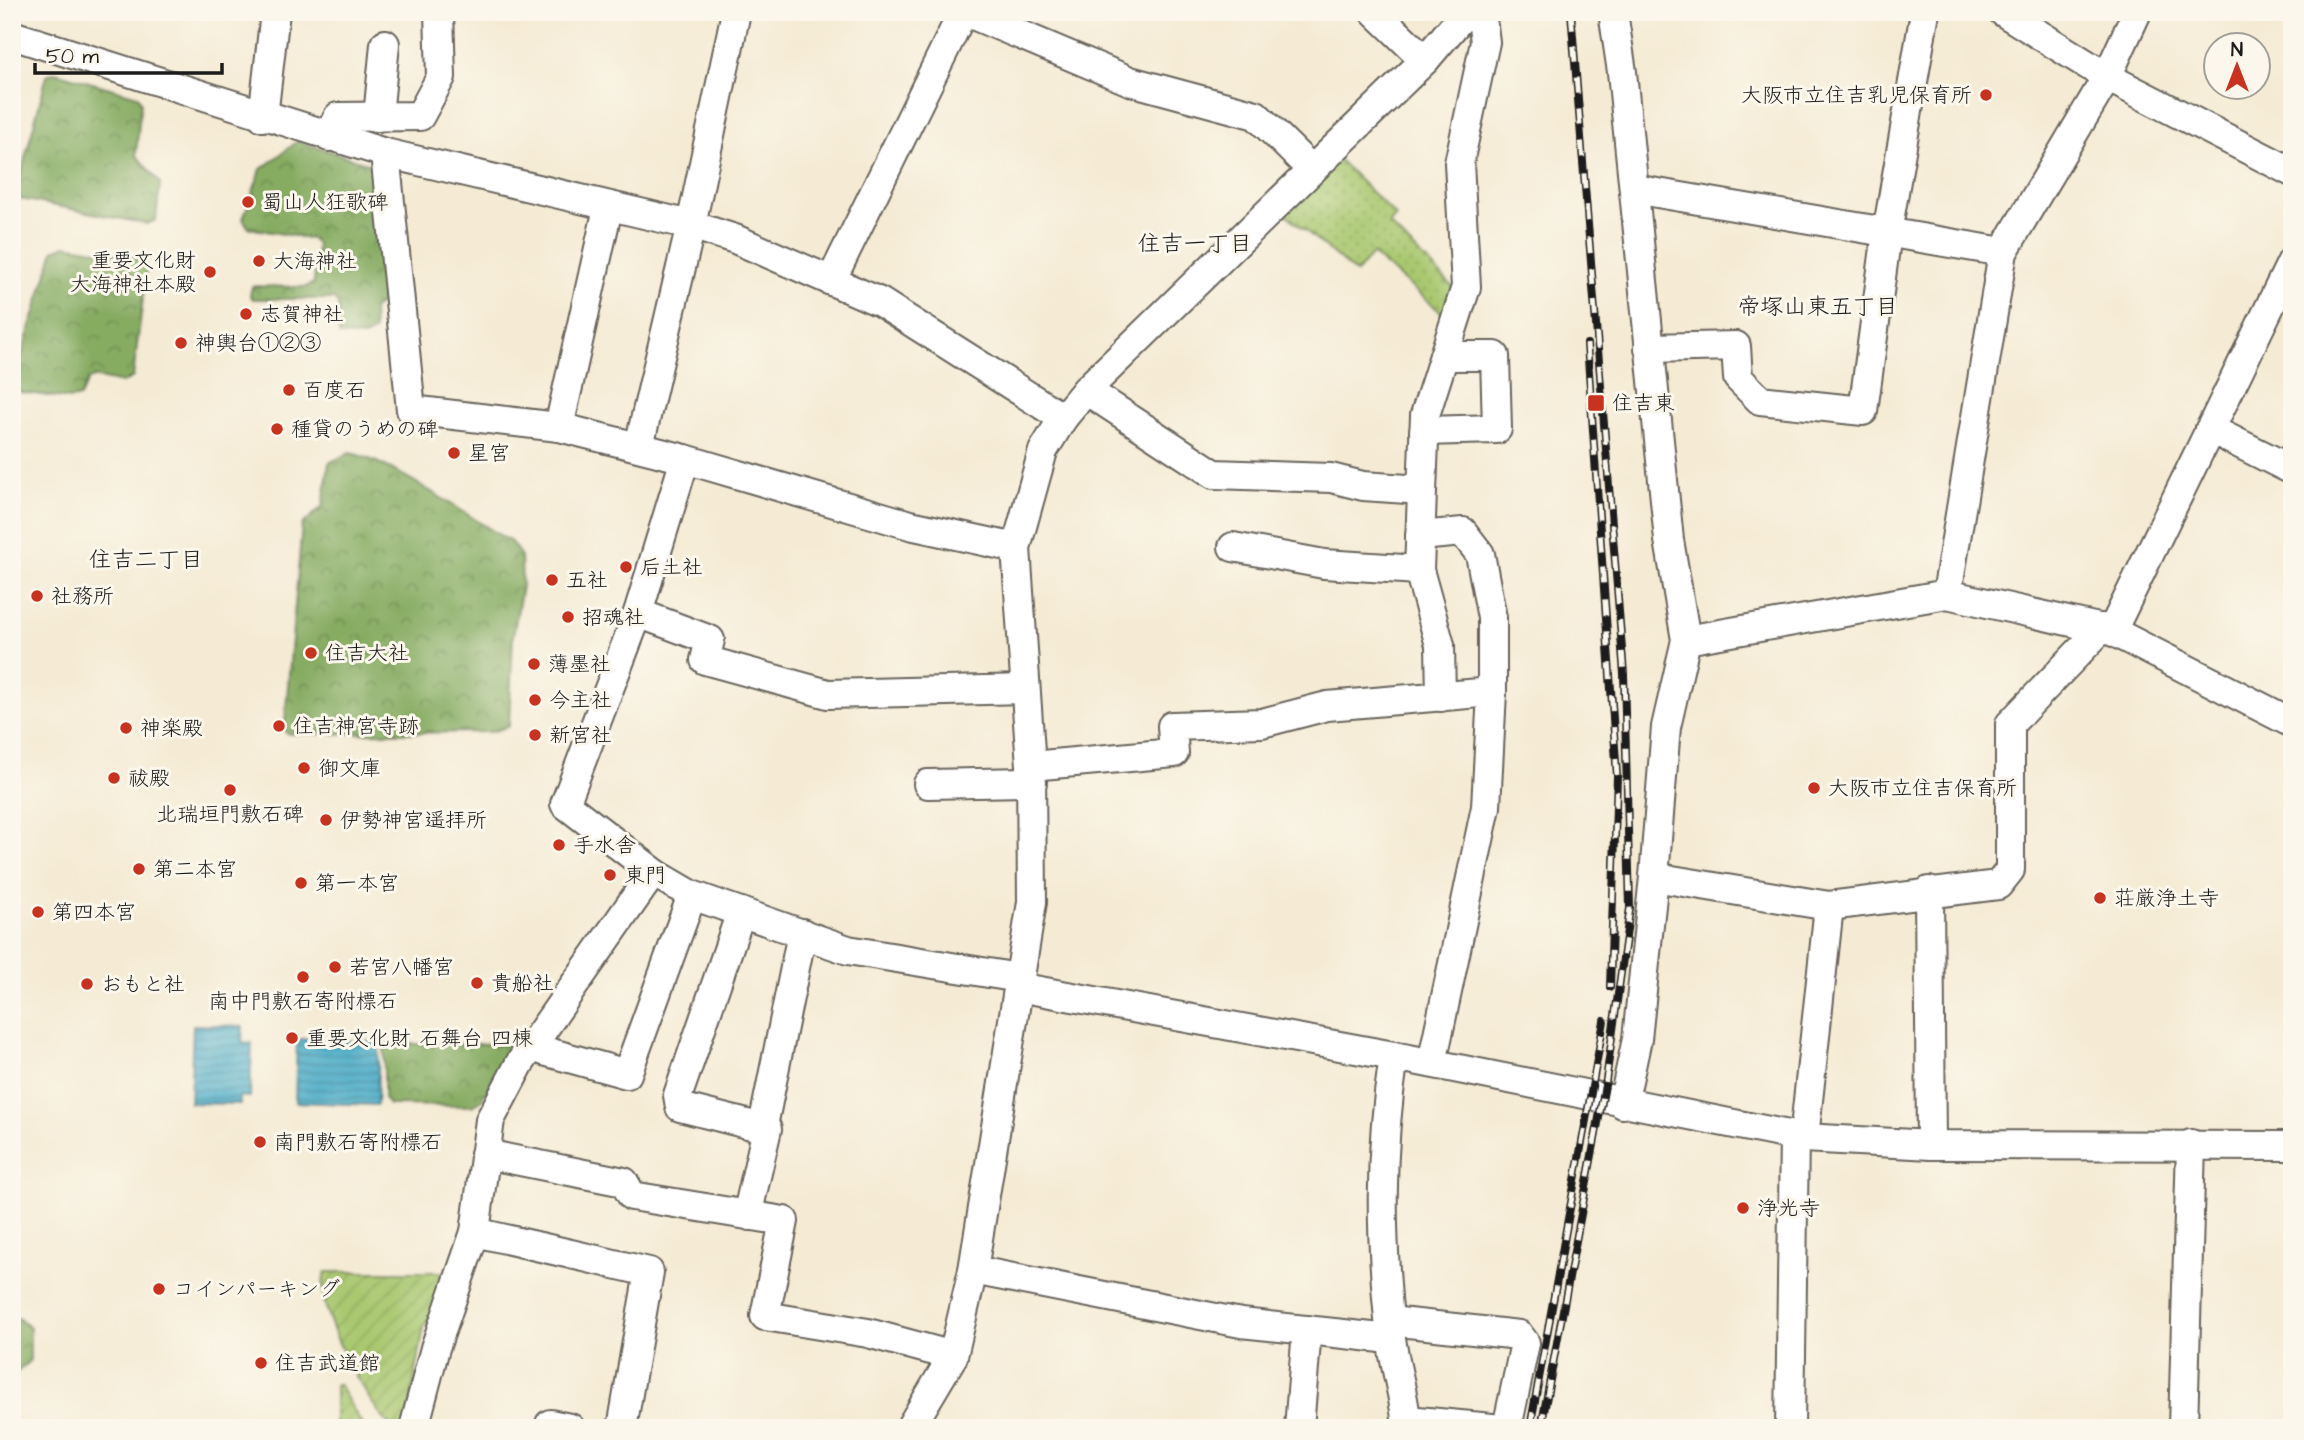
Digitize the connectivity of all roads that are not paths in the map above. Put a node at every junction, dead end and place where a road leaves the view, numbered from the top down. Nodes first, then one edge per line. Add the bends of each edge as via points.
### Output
1 (275, 12) edge
2 (439, 12) edge
3 (736, 12) edge
4 (965, 12) edge
5 (1375, 12) edge
6 (1466, 12) edge
7 (1475, 12) edge
8 (1613, 12) edge
9 (1924, 12) edge
10 (2003, 12) edge
11 (2137, 12) edge
12 (12, 35) edge
13 (385, 44) dead end
14 (1425, 60) junction
15 (2107, 77) junction
16 (263, 117) junction
17 (378, 117) junction
18 (329, 137) junction
19 (385, 153) junction
20 (1312, 170) junction
21 (2292, 172) edge
22 (1634, 189) junction
23 (608, 208) junction
24 (691, 225) junction
25 (1887, 233) junction
26 (2003, 251) junction
27 (2292, 261) edge
28 (831, 281) junction
29 (1649, 348) junction
30 (1444, 356) junction
31 (1086, 390) junction
32 (1063, 418) junction
33 (559, 427) junction
34 (2210, 429) junction
35 (1424, 431) junction
36 (639, 446) junction
37 (685, 459) junction
38 (2292, 470) edge
39 (1422, 490) junction
40 (1420, 536) junction
41 (1233, 547) dead end
42 (1016, 548) junction
43 (1419, 570) junction
44 (1947, 594) junction
45 (638, 614) junction
46 (2107, 630) junction
47 (1686, 640) junction
48 (1025, 690) junction
49 (1492, 692) junction
50 (1441, 696) junction
51 (2292, 723) edge
52 (1032, 774) junction
53 (928, 784) dead end
54 (656, 874) junction
55 (1654, 877) junction
56 (1929, 891) junction
57 (692, 895) junction
58 (1829, 906) junction
59 (741, 912) junction
60 (802, 933) junction
61 (1018, 982) junction
62 (532, 1045) junction
63 (1394, 1056) junction
64 (1432, 1063) junction
65 (1623, 1104) junction
66 (763, 1126) junction
67 (1799, 1137) junction
68 (2191, 1144) junction
69 (1931, 1145) junction
70 (2292, 1146) edge
71 (485, 1154) junction
72 (751, 1216) junction
73 (475, 1232) junction
74 (973, 1269) junction
75 (1307, 1330) junction
76 (1391, 1330) junction
77 (953, 1356) junction
78 (1407, 1424) edge
79 (414, 1428) edge
80 (549, 1428) edge
81 (570, 1428) edge
82 (622, 1428) edge
83 (910, 1428) edge
84 (1299, 1428) edge
85 (1492, 1428) edge
86 (1507, 1428) edge
87 (1790, 1428) edge
88 (2183, 1428) edge

1 - 16 street
2 - 17 street via 441,77 420,116
3 - 24 street
4 - 20 street via 1130,81 1256,115
4 - 28 street
5 - 14 street
6 - 14 street
7 - 30 street via 1485,42 1459,163 1466,287
8 - 22 street
9 - 25 street
10 - 15 street
11 - 15 street
12 - 16 street
13 - 17 street
14 - 20 street
15 - 21 street
15 - 26 street
16 - 18 street
17 - 18 street via 338,117
18 - 19 street
19 - 23 street
19 - 33 street via 411,410
20 - 31 street
22 - 25 street
22 - 29 street
23 - 24 street
23 - 33 street
24 - 28 street
24 - 36 street
25 - 26 street
25 - 29 street via 1863,411 1760,400 1738,378 1736,346
26 - 44 street
27 - 34 street
28 - 32 street via 880,302
29 - 47 street via 1669,540
30 - 35 street
30 - 35 street via 1496,356 1497,429
31 - 32 street
31 - 39 street via 1214,474 1331,478 1363,486
32 - 42 street via 1043,451
33 - 36 street
34 - 38 street
34 - 46 street
35 - 39 street
36 - 37 street
37 - 42 street via 911,525
37 - 45 street
39 - 40 street
40 - 43 street
40 - 49 street via 1463,532 1480,554 1492,618
41 - 43 street via 1324,564
42 - 48 street
43 - 50 street via 1440,645
44 - 46 street
44 - 47 street
45 - 48 street via 710,640 705,660 828,694
45 - 54 street via 565,804
46 - 51 street
46 - 56 street via 2010,724 2010,870 1998,885
47 - 55 street via 1665,727
48 - 52 street
49 - 50 street
49 - 64 street via 1486,807
50 - 52 street via 1328,706 1262,723 1172,726 1174,754
52 - 53 street
52 - 61 street via 1032,902
54 - 57 street
54 - 62 street
55 - 58 street
55 - 65 street via 1637,1039
56 - 58 street
56 - 69 street
57 - 59 street
57 - 62 street via 627,1074
58 - 67 street
59 - 60 street
59 - 66 street via 678,1095 680,1108
60 - 61 street via 848,950
60 - 66 street
61 - 63 street
61 - 74 street
62 - 71 street via 490,1120
63 - 64 street
63 - 76 street via 1383,1126 1381,1202
64 - 65 street
65 - 67 street
66 - 72 street via 767,1129
67 - 69 street
67 - 87 street
68 - 69 street
68 - 70 street
68 - 88 street
71 - 72 street via 624,1182 632,1196
71 - 73 street
72 - 77 street via 784,1221 765,1317 868,1333
73 - 79 street
73 - 82 street via 649,1272
74 - 75 street via 1241,1323
74 - 77 street
75 - 76 street
75 - 84 street
76 - 78 street
76 - 86 street via 1519,1335 1525,1343
77 - 83 street
78 - 85 street
80 - 81 street via 550,1424

